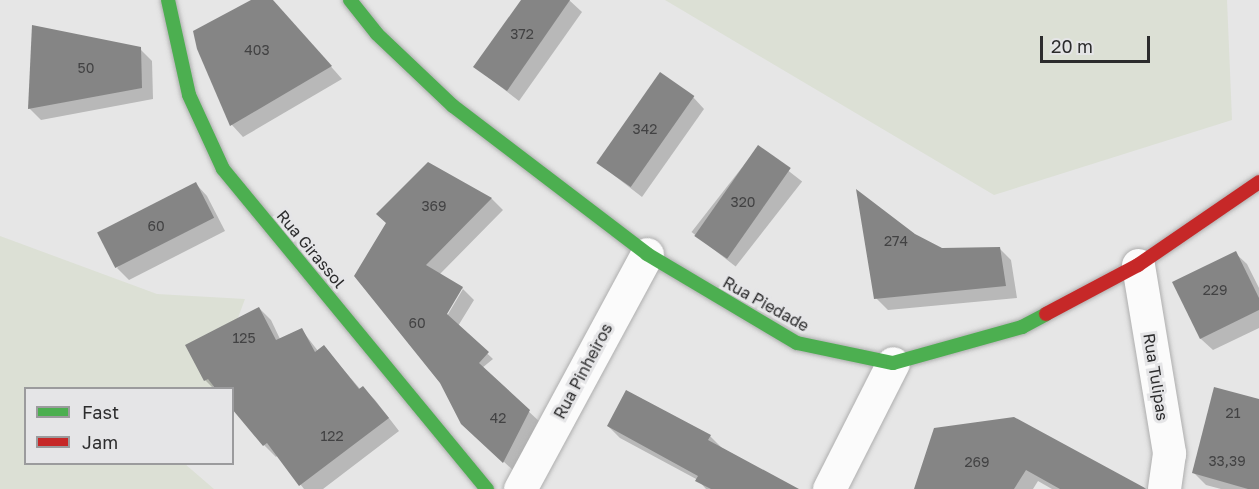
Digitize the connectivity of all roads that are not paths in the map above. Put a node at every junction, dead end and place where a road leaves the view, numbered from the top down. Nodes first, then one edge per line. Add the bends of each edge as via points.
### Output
1 (168, 0) edge
2 (350, 0) edge
3 (1259, 182) edge
4 (647, 254) junction
5 (1138, 265) junction
6 (893, 363) junction
7 (487, 489) edge
8 (520, 489) edge
9 (829, 489) edge
10 (1164, 489) edge

1 - 7 street, Rua Girassol via 189,95 224,170
2 - 4 street, Rua Piedade via 377,34 453,106
3 - 5 street, Rua Piedade
4 - 6 street, Rua Piedade via 797,343
4 - 8 street, Rua Pinheiros
5 - 6 street, Rua Piedade via 1022,327
5 - 10 street, Rua Tulipas via 1169,453
6 - 9 street

